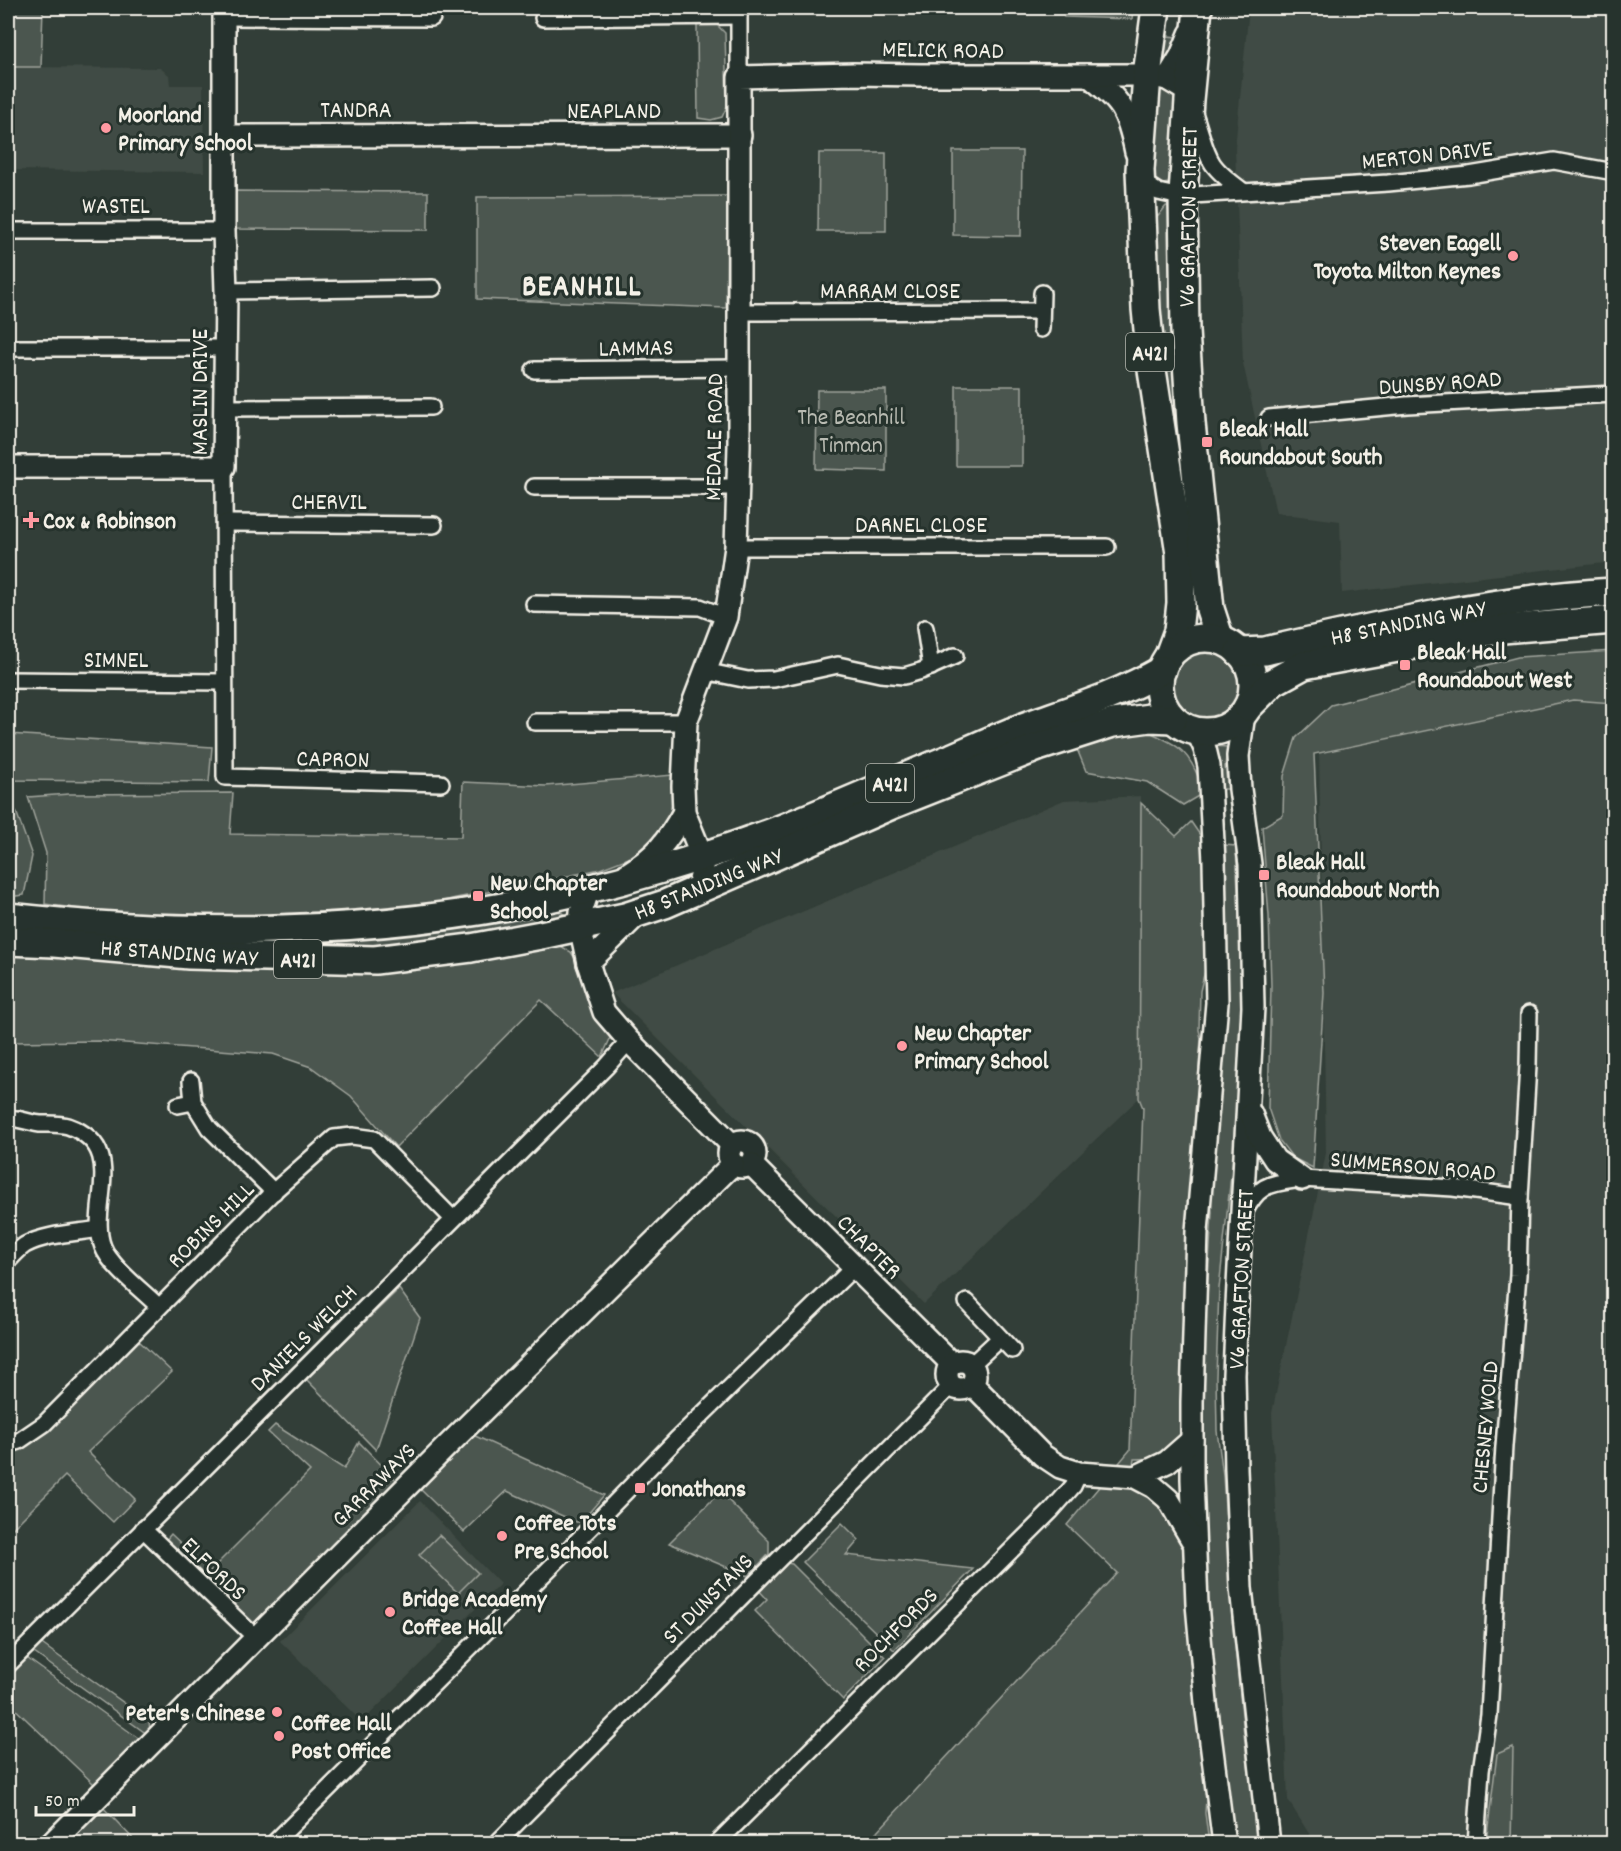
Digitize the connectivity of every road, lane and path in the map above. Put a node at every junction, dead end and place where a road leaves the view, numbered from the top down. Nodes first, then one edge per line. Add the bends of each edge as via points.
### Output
1 (1156, 8) edge
2 (1198, 8) edge
3 (224, 12) edge
4 (739, 12) edge
5 (432, 18) dead end
6 (543, 18) dead end
7 (1191, 40) junction
8 (1088, 75) junction
9 (739, 77) junction
10 (1157, 77) junction
11 (1190, 97) junction
12 (488, 134) joint
13 (740, 135) junction
14 (225, 136) junction
15 (1614, 172) edge
16 (1140, 176) junction
17 (1243, 191) junction
18 (1176, 195) junction
19 (8, 231) edge
20 (224, 231) junction
21 (1145, 274) junction
22 (433, 288) dead end
23 (226, 291) junction
24 (1042, 293) dead end
25 (1041, 311) junction
26 (739, 312) junction
27 (1041, 329) dead end
28 (8, 348) edge
29 (224, 348) junction
30 (739, 368) junction
31 (534, 370) dead end
32 (1614, 394) edge
33 (431, 407) dead end
34 (225, 408) junction
35 (1269, 418) dead end
36 (8, 466) edge
37 (224, 467) junction
38 (534, 487) dead end
39 (739, 487) junction
40 (1188, 521) junction
41 (225, 523) junction
42 (434, 525) dead end
43 (736, 547) junction
44 (1107, 547) dead end
45 (1192, 552) junction
46 (1614, 592) edge
47 (534, 604) dead end
48 (726, 617) junction
49 (1614, 620) edge
50 (925, 628) dead end
51 (1349, 645) junction
52 (1230, 646) junction
53 (1302, 655) junction
54 (955, 656) dead end
55 (1165, 664) junction
56 (931, 667) junction
57 (704, 670) junction
58 (8, 681) edge
59 (224, 682) junction
60 (1246, 710) junction
61 (1080, 720) junction
62 (535, 722) dead end
63 (686, 722) junction
64 (1185, 725) junction
65 (1034, 736) junction
66 (225, 777) joint
67 (441, 783) dead end
68 (684, 812) junction
69 (653, 865) junction
70 (701, 873) junction
71 (595, 898) junction
72 (639, 915) junction
73 (8, 917) edge
74 (55, 933) junction
75 (8, 941) edge
76 (588, 963) junction
77 (1529, 1014) dead end
78 (629, 1041) junction
79 (192, 1081) dead end
80 (1249, 1108) junction
81 (18, 1119) dead end
82 (739, 1157) junction
83 (1302, 1179) junction
84 (274, 1192) junction
85 (1520, 1197) junction
86 (1242, 1218) junction
87 (453, 1219) junction
88 (99, 1229) junction
89 (8, 1261) edge
90 (854, 1267) junction
91 (967, 1302) dead end
92 (159, 1307) junction
93 (1000, 1338) junction
94 (1012, 1350) dead end
95 (962, 1374) junction
96 (1192, 1440) junction
97 (8, 1445) edge
98 (1079, 1473) junction
99 (1125, 1477) junction
100 (143, 1529) junction
101 (1195, 1546) junction
102 (255, 1638) junction
103 (8, 1665) edge
104 (51, 1844) edge
105 (273, 1844) edge
106 (496, 1844) edge
107 (716, 1844) edge
108 (1224, 1844) edge
109 (1269, 1844) edge
110 (1476, 1844) edge

1 - 10 highway, V6 GRAFTON STREET / A421 via 1152,39
2 - 7 highway, V6 GRAFTON STREET / A421
3 - 5 street
3 - 14 street, MASLIN DRIVE
4 - 6 street
4 - 9 street, MEDALE ROAD
7 - 10 street via 1176,67
7 - 11 highway, V6 GRAFTON STREET / A421
8 - 9 street, MELICK ROAD
8 - 10 street, MELICK ROAD
8 - 16 street via 1112,94 1124,111
9 - 13 street, MEDALE ROAD
10 - 11 street
10 - 16 highway, V6 GRAFTON STREET / A421
11 - 17 street via 1214,168
11 - 18 highway, V6 GRAFTON STREET / A421
12 - 13 street, NEAPLAND
12 - 14 street, TANDRA
13 - 26 street, MEDALE ROAD
14 - 20 street, MASLIN DRIVE
15 - 17 street, MERTON DRIVE via 1554,161 1388,183
16 - 18 street, V6 GRAFTON STREET via 1150,188
16 - 21 highway, V6 GRAFTON STREET / A421
17 - 18 street, MERTON DRIVE
18 - 21 street, V6 GRAFTON STREET via 1159,200 1153,215
18 - 40 highway, V6 GRAFTON STREET / A421 via 1191,423
19 - 20 street, WASTEL
20 - 23 street, MASLIN DRIVE
21 - 40 highway, V6 GRAFTON STREET / A421 via 1152,370
22 - 23 street
23 - 29 street, MASLIN DRIVE
24 - 25 street
25 - 26 street, MARRAM CLOSE
25 - 27 street
26 - 30 street, MEDALE ROAD
28 - 29 street
29 - 34 street, MASLIN DRIVE
30 - 31 street, LAMMAS
30 - 39 street, MEDALE ROAD
32 - 35 street, DUNSBY ROAD via 1407,405
33 - 34 street
34 - 37 street, MASLIN DRIVE
36 - 37 street
37 - 41 street, MASLIN DRIVE
38 - 39 street
39 - 43 street, MEDALE ROAD
40 - 45 highway, V6 GRAFTON STREET / A421
41 - 42 street, CHERVIL
41 - 59 street, MASLIN DRIVE
43 - 44 street, DARNEL CLOSE
43 - 48 street, MEDALE ROAD
45 - 52 highway, V6 GRAFTON STREET / A421 via 1210,609
45 - 55 highway, V6 GRAFTON STREET / A421 via 1178,631
46 - 51 highway, H8 STANDING WAY / A421 via 1474,607
47 - 48 street via 700,607
48 - 57 street, MEDALE ROAD
49 - 51 highway, H8 STANDING WAY / A421
50 - 56 street
51 - 53 highway, H8 STANDING WAY / A421
52 - 53 highway, H8 STANDING WAY / A421
52 - 55 highway, A421 via 1206,638 1191,640 1178,647
52 - 60 highway, A421 via 1248,663 1253,678
53 - 60 highway, H8 STANDING WAY / A421
54 - 56 street
55 - 61 highway, H8 STANDING WAY / A421
55 - 64 highway, A421 via 1160,696 1165,708
56 - 57 street via 904,676 838,665 757,680
57 - 63 street, MEDALE ROAD
58 - 59 street, SIMNEL
59 - 66 street, MASLIN DRIVE
60 - 64 highway, A421 via 1223,729 1210,732
60 - 80 street, V6 GRAFTON STREET via 1238,756 1250,864 1253,1007
61 - 64 highway, H8 STANDING WAY / A421 via 1113,723 1133,719
61 - 65 highway, H8 STANDING WAY / A421
62 - 63 street
63 - 68 street, MEDALE ROAD
64 - 96 street, V6 GRAFTON STREET via 1205,749 1209,766 1217,1003 1197,1231
65 - 70 highway, H8 STANDING WAY / A421 via 772,832
65 - 70 highway, H8 STANDING WAY / A421 via 746,870
66 - 67 street, CAPRON
68 - 69 street
68 - 70 street, MEDALE ROAD
69 - 70 highway, H8 STANDING WAY / A421
69 - 71 highway, H8 STANDING WAY / A421
70 - 72 highway, H8 STANDING WAY / A421
71 - 72 highway, H8 STANDING WAY / A421
71 - 74 highway, H8 STANDING WAY / A421 via 529,902 471,913 339,927
71 - 74 highway, H8 STANDING WAY / A421 via 471,948 375,960 189,955
71 - 76 street, CHAPTER
72 - 76 street
73 - 74 highway, H8 STANDING WAY / A421
74 - 75 highway, H8 STANDING WAY / A421
76 - 78 street, CHAPTER via 604,1012
77 - 85 street, CHESNEY WOLD
78 - 82 street, CHAPTER
78 - 87 street, DANIELS WELCH
79 - 84 street via 185,1103
80 - 83 street via 1260,1137 1275,1160
80 - 86 street, V6 GRAFTON STREET
81 - 88 street via 65,1125 83,1133 96,1146 103,1165 104,1188
82 - 90 street, CHAPTER
82 - 102 street, GARRAWAYS
83 - 85 street, SUMMERSON ROAD via 1453,1188
83 - 86 street, SUMMERSON ROAD via 1266,1186 1254,1194
84 - 87 street, ROBINS HILL via 334,1138 374,1139
84 - 92 street, ROBINS HILL
85 - 110 street, CHESNEY WOLD via 1489,1715
86 - 109 street, V6 GRAFTON STREET via 1234,1375 1241,1588
87 - 100 street, DANIELS WELCH
88 - 89 street via 35,1241
88 - 92 street via 103,1248 114,1263
90 - 95 street, CHAPTER
90 - 105 street
91 - 93 street
92 - 97 street, ROBINS HILL via 44,1424
93 - 94 street
93 - 95 street, ST DUNSTANS
95 - 98 street, CHAPTER via 1042,1455
95 - 106 street, ST DUNSTANS
96 - 99 street via 1167,1462
96 - 101 street, V6 GRAFTON STREET
98 - 99 street
98 - 107 street, ROCHFORDS via 1053,1509
99 - 101 street via 1154,1486 1168,1500
100 - 102 street, ELFORDS
100 - 103 street, DANIELS WELCH
101 - 108 street, V6 GRAFTON STREET via 1206,1703
102 - 104 street, GARRAWAYS

